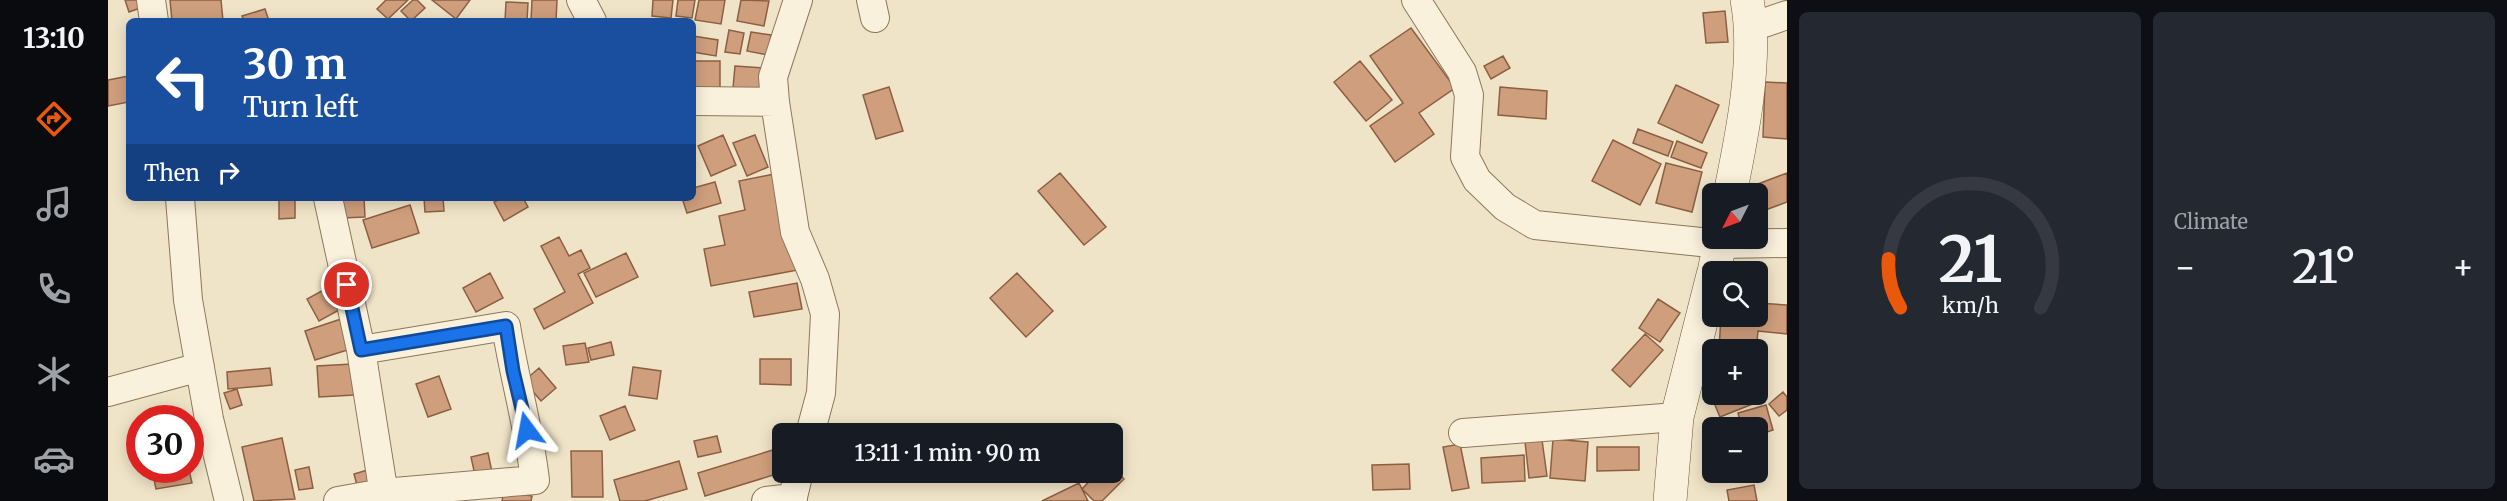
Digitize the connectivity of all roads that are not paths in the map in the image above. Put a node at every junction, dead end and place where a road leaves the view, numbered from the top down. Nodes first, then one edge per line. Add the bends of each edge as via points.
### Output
1 (152, 0) edge
2 (581, 0) edge
3 (798, 0) edge
4 (1416, 0) edge
5 (1748, 14) edge
6 (1787, 15) edge
7 (154, 18) edge
8 (590, 18) edge
9 (696, 101) edge
10 (775, 102) junction
11 (1732, 183) edge
12 (180, 201) edge
13 (329, 201) edge
14 (1787, 243) edge
15 (1717, 257) edge
16 (361, 350) junction
17 (200, 367) junction
18 (108, 392) edge
19 (1677, 417) junction
20 (813, 423) edge
21 (1462, 433) dead end
22 (384, 497) edge
23 (229, 501) edge
24 (338, 501) edge
25 (1670, 501) edge

1 - 7 street
2 - 8 street
3 - 10 street via 773,77
4 - 15 street via 1462,72 1469,95 1465,157 1477,180 1505,207 1535,225
5 - 6 street
5 - 11 main road via 1749,74
9 - 10 street
10 - 20 street via 795,232 825,314 821,393
12 - 17 street via 188,300
13 - 16 street
14 - 15 street
15 - 19 main road
16 - 22 street
16 - 22 street via 506,326 532,449 535,480
17 - 18 street
17 - 23 street
19 - 21 street
19 - 25 main road
22 - 24 street

